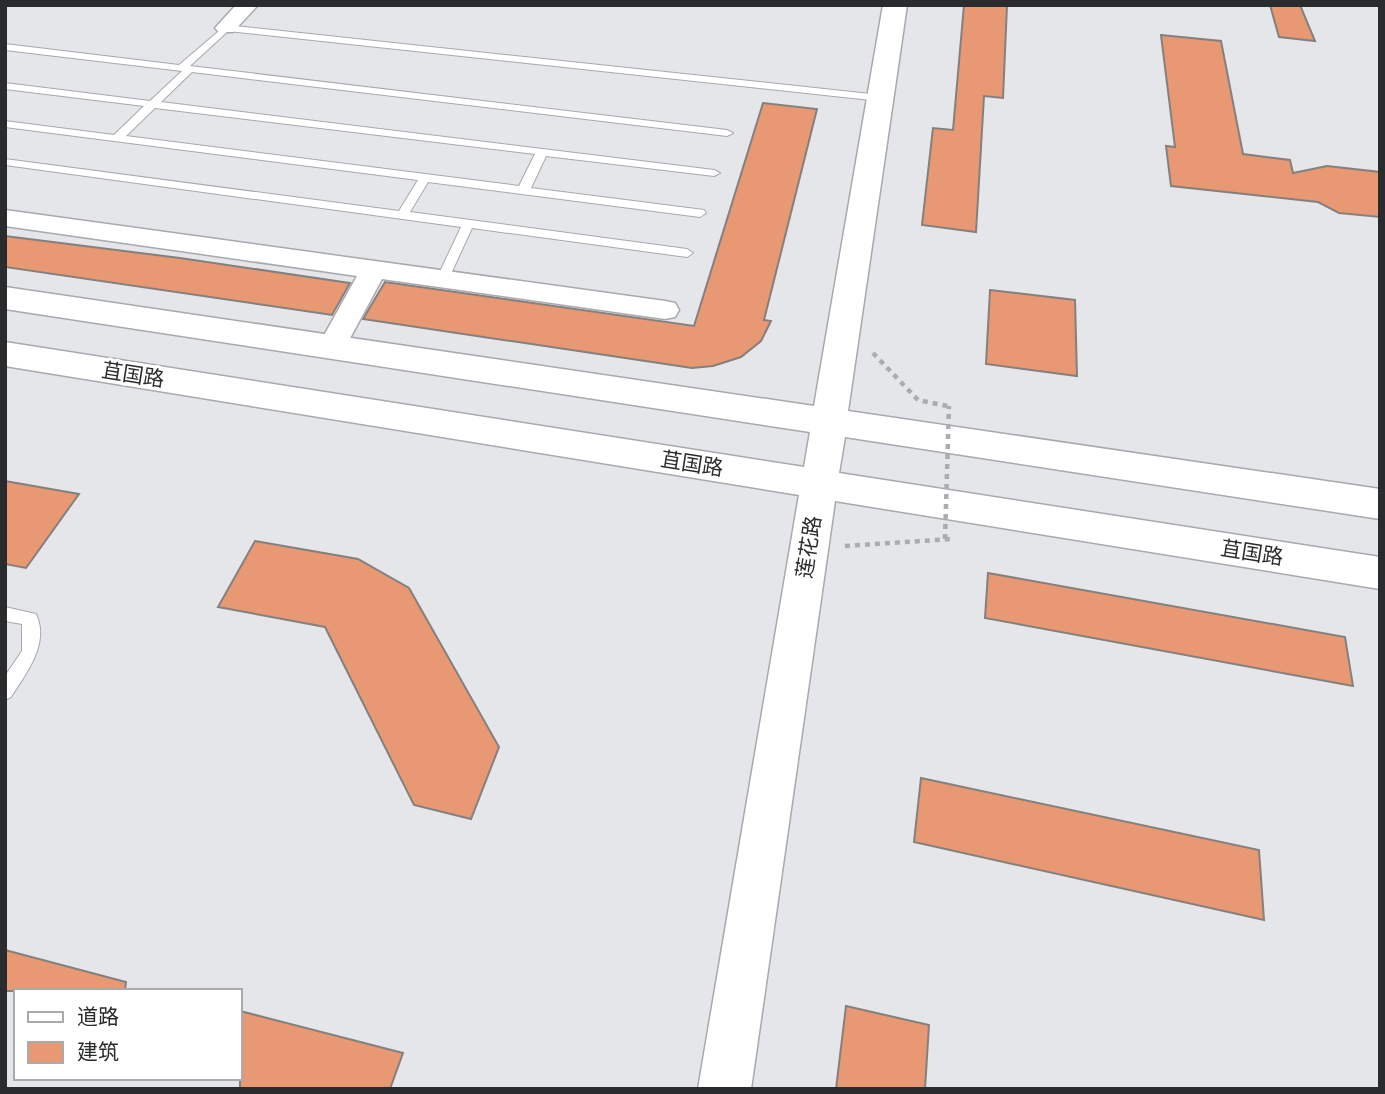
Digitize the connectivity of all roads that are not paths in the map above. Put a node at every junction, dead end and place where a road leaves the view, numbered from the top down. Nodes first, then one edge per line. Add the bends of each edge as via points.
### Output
1 (248, 5) edge
2 (895, 5) edge
3 (226, 29) junction
4 (5, 47) edge
5 (185, 68) junction
6 (5, 86) edge
7 (880, 98) junction
8 (153, 104) junction
9 (5, 124) edge
10 (727, 132) dead end
11 (117, 138) junction
12 (542, 152) junction
13 (5, 162) edge
14 (714, 173) dead end
15 (425, 178) junction
16 (523, 191) junction
17 (700, 213) dead end
18 (402, 215) junction
19 (5, 218) edge
20 (468, 224) junction
21 (687, 253) dead end
22 (374, 269) junction
23 (443, 278) junction
24 (5, 298) edge
25 (665, 310) dead end
26 (331, 348) junction
27 (5, 354) edge
28 (829, 423) junction
29 (819, 484) junction
30 (1380, 504) edge
31 (1380, 573) edge
32 (5, 614) edge
33 (5, 692) edge
34 (724, 1089) edge

1 - 3 street
2 - 7 main road, 莲花路
3 - 5 lane
3 - 7 lane
4 - 5 lane
5 - 8 lane
5 - 10 lane
6 - 8 lane
7 - 28 main road, 莲花路
8 - 11 lane
8 - 12 lane
9 - 11 lane
11 - 15 lane
12 - 14 lane
12 - 16 lane
13 - 18 lane
15 - 16 lane
15 - 18 lane
16 - 17 lane
18 - 20 lane
19 - 22 street
20 - 21 lane
20 - 23 lane
22 - 23 street
22 - 26 street
23 - 25 street
24 - 26 main road
26 - 28 main road
27 - 29 main road, 苴国路
28 - 29 main road, 莲花路
28 - 30 main road
29 - 31 main road, 苴国路
29 - 34 main road, 莲花路
32 - 33 lane via 30,619 30,652

